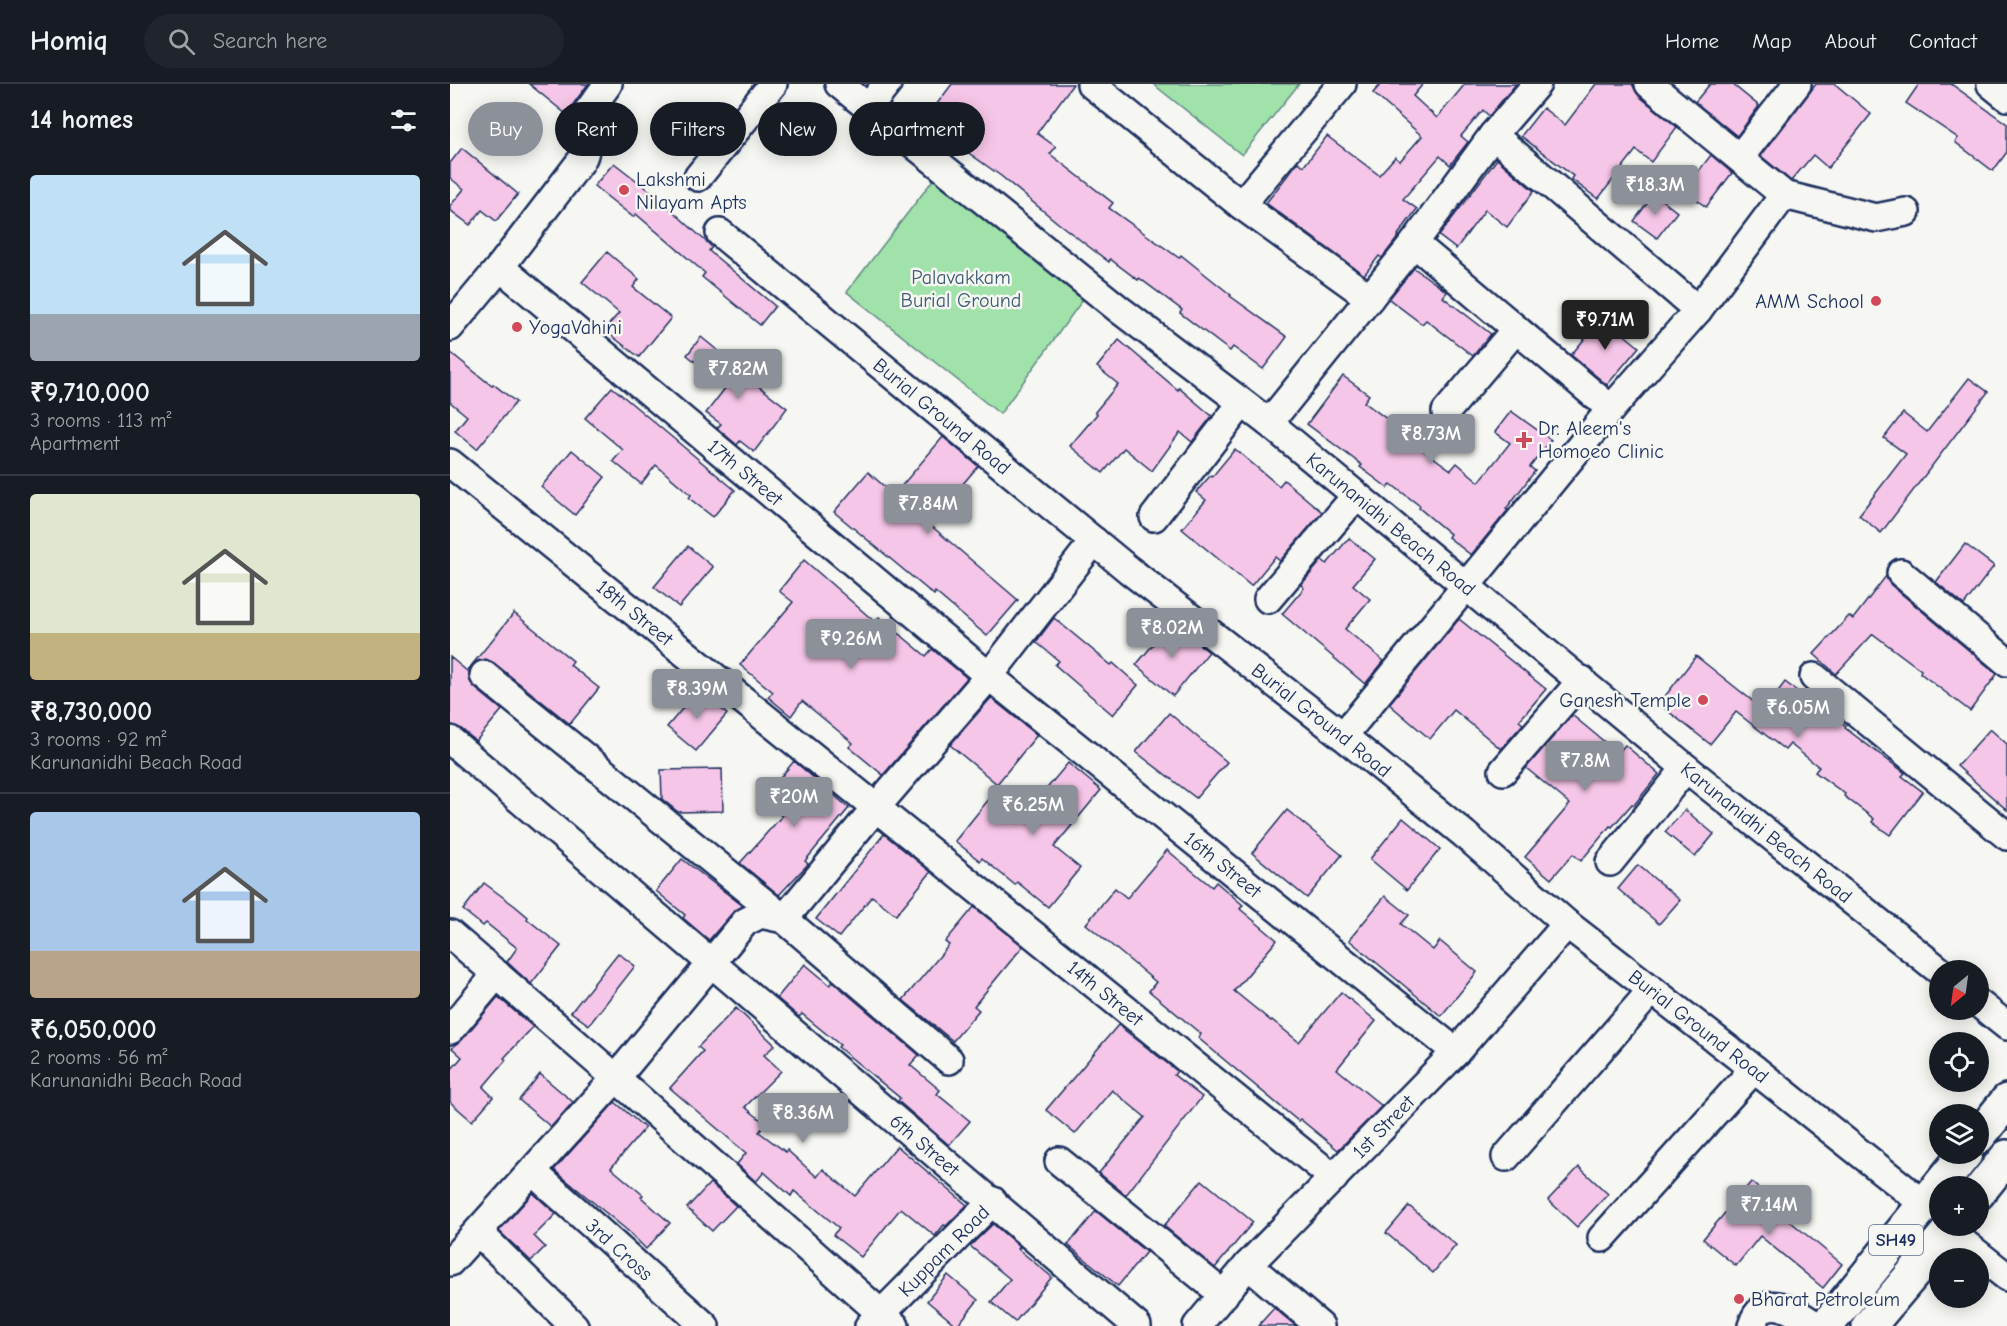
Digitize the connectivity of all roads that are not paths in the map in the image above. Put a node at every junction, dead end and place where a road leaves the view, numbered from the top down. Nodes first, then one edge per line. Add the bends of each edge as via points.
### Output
1 (608, 84) edge
2 (773, 84) edge
3 (839, 84) edge
4 (887, 84) edge
5 (1091, 84) edge
6 (1342, 84) edge
7 (1537, 84) edge
8 (1649, 84) edge
9 (1797, 84) edge
10 (1991, 84) edge
11 (2007, 97) edge
12 (861, 102) edge
13 (873, 102) edge
14 (1493, 135) junction
15 (928, 156) edge
16 (1740, 157) junction
17 (698, 177) dead end
18 (1784, 195) junction
19 (1241, 205) junction
20 (1906, 212) dead end
21 (720, 232) dead end
22 (1414, 243) junction
23 (500, 267) junction
24 (1370, 298) junction
25 (1698, 310) junction
26 (450, 327) edge
27 (1516, 329) junction
28 (1242, 403) junction
29 (1611, 409) junction
30 (1446, 412) dead end
31 (1269, 423) junction
32 (450, 463) edge
33 (1356, 496) junction
34 (1154, 518) dead end
35 (1094, 541) junction
36 (1901, 573) dead end
37 (1466, 587) junction
38 (1268, 599) dead end
39 (2007, 662) edge
40 (484, 675) dead end
41 (989, 676) junction
42 (1814, 677) dead end
43 (1582, 680) junction
44 (1350, 728) junction
45 (450, 740) edge
46 (1686, 768) junction
47 (1503, 771) dead end
48 (877, 806) junction
49 (2007, 836) edge
50 (1610, 862) dead end
51 (784, 920) junction
52 (1567, 924) junction
53 (450, 934) edge
54 (712, 962) junction
55 (1929, 962) edge
56 (497, 974) junction
57 (1652, 990) junction
58 (1989, 1012) edge
59 (2007, 1026) edge
60 (450, 1030) edge
61 (1456, 1052) junction
62 (949, 1060) dead end
63 (1754, 1069) junction
64 (616, 1078) junction
65 (2007, 1101) edge
66 (1989, 1123) edge
67 (1506, 1157) dead end
68 (2007, 1157) edge
69 (1059, 1161) dead end
70 (1957, 1164) edge
71 (532, 1172) junction
72 (1334, 1178) junction
73 (1989, 1179) edge
74 (993, 1201) junction
75 (1924, 1204) junction
76 (478, 1232) junction
77 (1944, 1236) edge
78 (1960, 1236) edge
79 (1602, 1238) dead end
80 (450, 1262) edge
81 (1248, 1265) junction
82 (2007, 1277) edge
83 (1224, 1295) junction
84 (882, 1322) edge
85 (574, 1326) edge
86 (705, 1326) edge
87 (1137, 1326) edge
88 (1197, 1326) edge
89 (1320, 1326) edge
90 (1752, 1326) edge
91 (1817, 1326) edge
92 (1826, 1326) edge
93 (1869, 1326) edge

1 - 23 street via 577,126 585,154
2 - 17 street
3 - 12 street, Karunanidhi Beach Road
4 - 13 street
5 - 19 street
6 - 19 street
7 - 14 street
8 - 16 street
9 - 16 street
10 - 11 street
14 - 22 street
14 - 25 street
15 - 28 street, Karunanidhi Beach Road
16 - 18 street
18 - 20 street via 1876,218
18 - 25 street
19 - 24 street
21 - 35 street, Burial Ground Road
22 - 24 street
22 - 27 street
23 - 26 street
23 - 41 street, 17th Street
24 - 31 street
25 - 29 street
27 - 29 street
27 - 30 street
28 - 31 street, Karunanidhi Beach Road
28 - 34 street
29 - 37 street
31 - 33 street, Karunanidhi Beach Road
32 - 48 street, 18th Street
33 - 37 street, Karunanidhi Beach Road
33 - 38 street
35 - 41 street
35 - 44 street, Burial Ground Road
36 - 39 street
37 - 43 street, Karunanidhi Beach Road
37 - 44 street
40 - 51 street
41 - 48 street
41 - 61 street, 16th Street
42 - 49 street
43 - 46 street, Karunanidhi Beach Road
43 - 47 street
44 - 52 street, Burial Ground Road
45 - 54 street, 6th Street
46 - 50 street
46 - 55 street, Karunanidhi Beach Road
48 - 51 street
48 - 72 street, 14th Street
51 - 54 street via 761,914 752,917
51 - 62 street
52 - 57 street, Burial Ground Road
52 - 61 street, 1st Street
53 - 56 street
54 - 64 street
54 - 74 street, 6th Street
56 - 60 street
56 - 64 street
57 - 63 street, Burial Ground Road
57 - 67 street
58 - 59 street
61 - 72 street, 1st Street
63 - 75 street, Burial Ground Road
63 - 79 street
64 - 71 street
64 - 84 street
65 - 66 main road
68 - 73 main road
69 - 83 street
70 - 75 main road, SH49
71 - 76 street
71 - 86 street, 3rd Cross
72 - 81 street, 1st Street
74 - 84 street, Kuppam Road
74 - 87 street, 6th Street
75 - 92 main road, SH49
76 - 80 street
76 - 85 street
77 - 93 main road, SH49
78 - 82 street
81 - 83 street, 1st Street
81 - 89 street
83 - 88 street, 1st Street
90 - 91 street via 1760,1312 1777,1305

